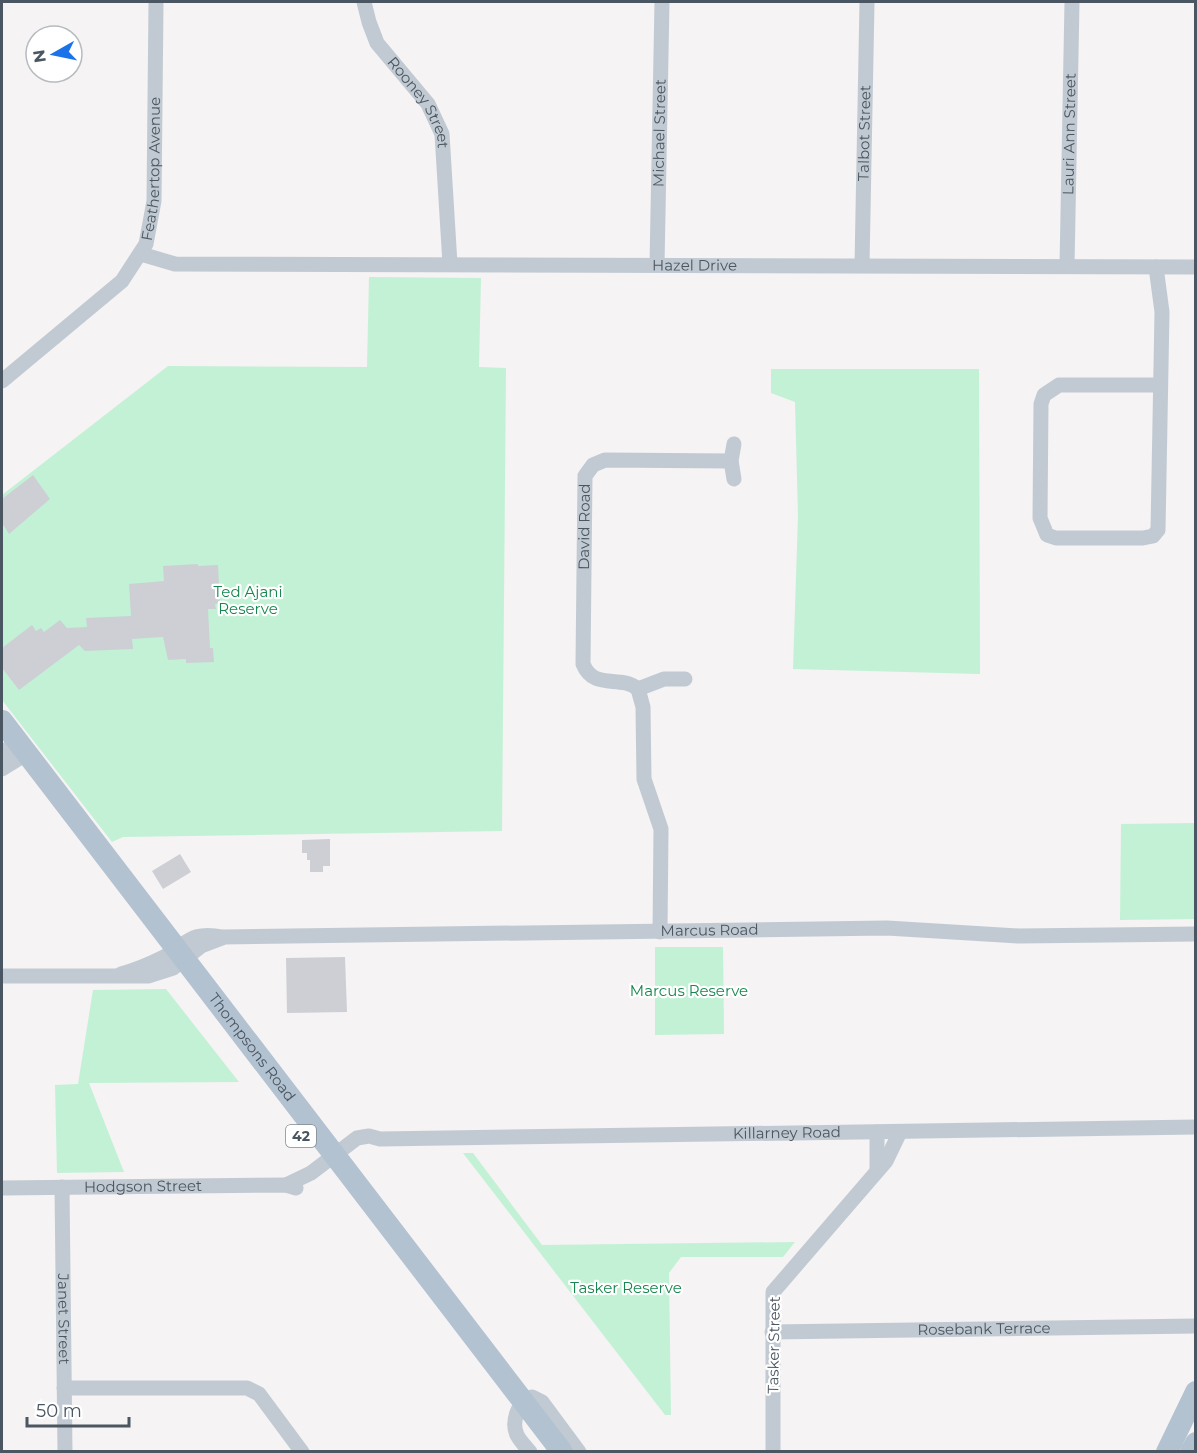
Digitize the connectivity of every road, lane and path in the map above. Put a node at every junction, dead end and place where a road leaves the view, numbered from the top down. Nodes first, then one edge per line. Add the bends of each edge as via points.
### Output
1 (156, 2) edge
2 (364, 2) edge
3 (662, 2) edge
4 (867, 2) edge
5 (1072, 2) edge
6 (143, 249) junction
7 (444, 264) junction
8 (657, 265) junction
9 (862, 265) junction
10 (1066, 266) junction
11 (1156, 267) junction
12 (1173, 267) junction
13 (1196, 267) edge
14 (1162, 312) junction
15 (4, 374) edge
16 (1160, 385) junction
17 (734, 444) dead end
18 (731, 461) junction
19 (734, 479) dead end
20 (685, 680) dead end
21 (638, 689) junction
22 (2, 721) edge
23 (10, 753) edge
24 (660, 932) junction
25 (1196, 934) edge
26 (174, 958) junction
27 (2, 976) edge
28 (1196, 1127) edge
29 (877, 1132) junction
30 (900, 1132) junction
31 (331, 1163) junction
32 (877, 1168) junction
33 (62, 1187) junction
34 (2, 1188) edge
35 (1196, 1326) edge
36 (772, 1332) junction
37 (64, 1388) junction
38 (1196, 1392) edge
39 (520, 1408) junction
40 (1196, 1443) edge
41 (64, 1452) edge
42 (302, 1452) edge
43 (530, 1452) edge
44 (546, 1452) edge
45 (562, 1452) edge
46 (579, 1452) edge
47 (773, 1452) edge
48 (1167, 1452) edge
49 (1191, 1452) edge

1 - 6 street, Feathertop Avenue via 154,195 152,224
2 - 7 street, Rooney Street via 377,43 422,96 438,124 445,155
3 - 8 street, Michael Street
4 - 9 street, Talbot Street
5 - 10 street, Lauri Ann Street
6 - 7 street, Hazel Drive via 194,262
6 - 15 street, Feathertop Avenue via 113,290
7 - 8 street, Hazel Drive
8 - 9 street, Hazel Drive
9 - 10 street, Hazel Drive
10 - 11 street, Hazel Drive
11 - 12 street, Hazel Drive
11 - 14 street
12 - 13 street, Hazel Drive
12 - 14 street
14 - 16 street
16 - 16 street via 1156,534 1149,538 1047,535 1041,518 1044,395 1059,385
17 - 18 street
18 - 19 street
18 - 21 street, David Road via 611,460 599,461 588,470 584,483 583,664 588,674 599,681 627,683
20 - 21 street via 664,679
21 - 24 street via 643,707 644,779 661,829
22 - 23 main road, Thompsons Road / 42
23 - 26 main road, Thompsons Road / 42
24 - 25 street, Marcus Road via 903,928 1019,936
24 - 26 street, Marcus Road via 223,937
26 - 27 street, Marcus Road via 121,974
26 - 31 main road, Thompsons Road / 42
28 - 30 street, Killarney Road
29 - 30 street, Killarney Road
29 - 31 street, Killarney Road via 380,1139 369,1136 357,1138
29 - 32 street
30 - 32 street, Tasker Street via 892,1153
31 - 33 street, Hodgson Street via 304,1187 294,1188
31 - 39 main road, Thompsons Road / 42
32 - 36 street, Tasker Street via 775,1289
33 - 34 street, Hodgson Street
33 - 37 street, Janet Street
35 - 36 street, Rosebank Terrace
36 - 47 street, Tasker Street
37 - 41 street, Janet Street
37 - 42 street via 247,1388 259,1394
38 - 48 main road
39 - 43 street, Thompsons Road via 516,1432
39 - 44 main road, Thompsons Road / 42
39 - 45 main road, Thompsons Road / 42
39 - 46 street via 532,1397 542,1402
40 - 49 main road

